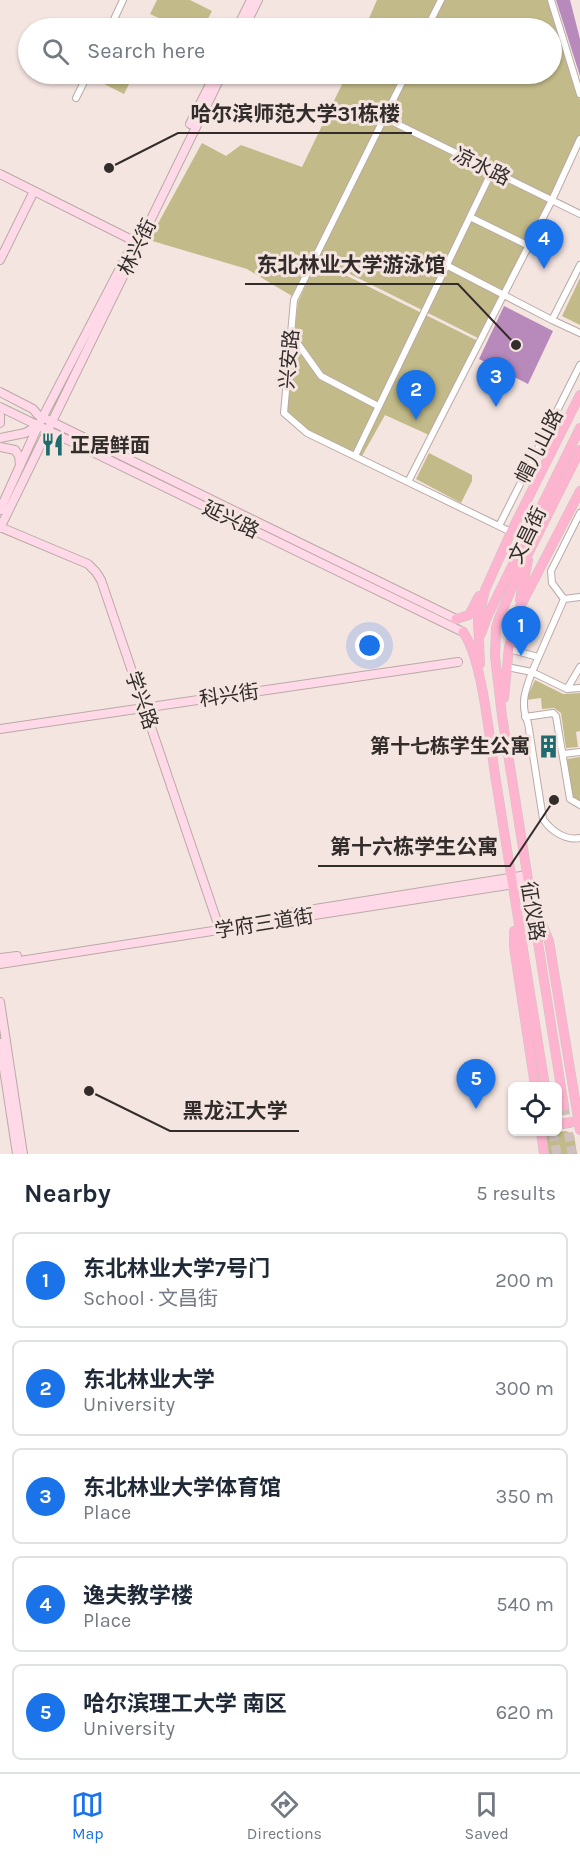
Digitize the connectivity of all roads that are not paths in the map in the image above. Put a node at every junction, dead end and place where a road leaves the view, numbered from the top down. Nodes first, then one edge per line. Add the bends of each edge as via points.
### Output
1 (123, 0) edge
2 (251, 0) edge
3 (258, 0) edge
4 (441, 0) edge
5 (551, 0) edge
6 (115, 18) edge
7 (242, 18) edge
8 (249, 18) edge
9 (432, 18) edge
10 (557, 18) edge
11 (562, 36) edge
12 (83, 84) edge
13 (210, 84) edge
14 (217, 84) edge
15 (401, 84) edge
16 (580, 94) edge
17 (76, 98) dead end
18 (385, 118) junction
19 (580, 139) edge
20 (492, 171) junction
21 (0, 174) edge
22 (34, 191) junction
23 (552, 200) junction
24 (580, 214) edge
25 (470, 217) junction
26 (134, 241) junction
27 (529, 246) junction
28 (0, 260) edge
29 (446, 265) junction
30 (580, 265) edge
31 (504, 295) junction
32 (552, 320) junction
33 (291, 333) junction
34 (580, 333) edge
35 (580, 365) edge
36 (0, 392) edge
37 (579, 397) edge
38 (0, 401) edge
39 (378, 406) junction
40 (0, 407) edge
41 (0, 416) edge
42 (43, 422) junction
43 (0, 423) edge
44 (580, 428) edge
45 (0, 438) edge
46 (0, 447) edge
47 (575, 448) edge
48 (355, 456) junction
49 (20, 467) junction
50 (408, 482) junction
51 (580, 491) edge
52 (526, 504) junction
53 (0, 510) edge
54 (580, 513) edge
55 (499, 526) junction
56 (0, 527) edge
57 (509, 536) junction
58 (529, 552) junction
59 (580, 597) edge
60 (564, 599) junction
61 (520, 608) junction
62 (456, 619) joint
63 (463, 632) joint
64 (479, 643) junction
65 (509, 649) junction
66 (538, 657) junction
67 (458, 662) dead end
68 (507, 667) junction
69 (580, 667) edge
70 (532, 672) junction
71 (482, 687) junction
72 (580, 688) edge
73 (567, 689) junction
74 (145, 708) junction
75 (502, 716) junction
76 (525, 717) junction
77 (0, 729) edge
78 (580, 752) edge
79 (563, 754) junction
80 (580, 805) edge
81 (580, 838) edge
82 (527, 879) junction
83 (512, 881) junction
84 (531, 899) junction
85 (514, 902) junction
86 (219, 927) junction
87 (0, 958) edge
88 (0, 964) edge
89 (0, 1002) edge
90 (0, 1044) edge
91 (534, 1082) edge
92 (544, 1082) edge
93 (564, 1106) dead end
94 (562, 1124) edge
95 (579, 1126) edge
96 (542, 1136) edge
97 (17, 1154) edge
98 (23, 1154) edge
99 (544, 1154) edge

1 - 6 street
2 - 7 main road
3 - 8 main road
4 - 9 street
5 - 10 street
11 - 16 street
12 - 17 street
13 - 26 main road, 林兴街
14 - 42 main road, 林兴街
15 - 18 street, 兴安路
18 - 20 street, 凉水路
18 - 33 street, 兴安路 via 294,300
19 - 23 street
20 - 23 street, 凉水路
20 - 25 street
21 - 22 main road
22 - 26 main road
22 - 28 main road
23 - 24 street, 凉水路
23 - 27 street
25 - 27 street
25 - 29 street
26 - 42 main road, 林兴街
27 - 31 street
29 - 31 street
29 - 39 street
30 - 32 street
31 - 32 street
31 - 50 street
32 - 34 street
33 - 39 street via 321,376
33 - 48 street, 兴安路 via 284,413 307,433
35 - 55 street, 帽儿山路
36 - 42 main road, 延兴路 via 33,409
37 - 52 main road
38 - 42 main road
39 - 48 street
40 - 42 main road, 延兴路
41 - 43 main road
42 - 45 main road via 25,433
42 - 49 main road
42 - 56 main road
42 - 62 main road, 延兴路
42 - 63 main road, 延兴路
44 - 47 main road, 文昌街
46 - 49 main road via 15,450
47 - 52 main road
47 - 58 main road, 文昌街
47 - 64 main road, 文昌街 via 487,617
48 - 50 street, 兴安路
49 - 53 main road
50 - 55 street, 兴安路
51 - 61 main road
52 - 57 main road
54 - 60 street via 551,571 552,583
55 - 57 street, 兴安路
56 - 74 main road, 学兴路 via 88,564 96,572
57 - 62 main road via 472,611
57 - 64 main road via 485,590 478,625
58 - 61 main road
58 - 75 main road, 文昌街 via 496,628
59 - 60 street
60 - 66 street
61 - 65 main road
63 - 71 main road via 469,640
64 - 71 main road
65 - 66 street
65 - 68 main road
66 - 70 street
67 - 74 main road, 科兴街
68 - 70 street
68 - 75 main road
69 - 73 street
70 - 73 street
70 - 76 street via 523,701
71 - 83 main road
72 - 73 street
74 - 77 main road, 科兴街
74 - 86 main road, 学兴路
75 - 82 main road, 征仪路
76 - 79 street via 553,713
76 - 81 street via 543,819 566,839
78 - 79 street
79 - 80 street via 570,799
82 - 83 main road, 学府三道街
82 - 84 main road, 征仪路
83 - 85 main road
83 - 86 main road, 学府三道街
84 - 93 main road, 征仪路
84 - 95 main road via 549,941
85 - 91 main road via 514,947
85 - 92 main road
86 - 87 main road, 学府三道街
86 - 88 main road, 学府三道街
89 - 98 main road
90 - 97 main road
94 - 95 main road
96 - 99 main road

